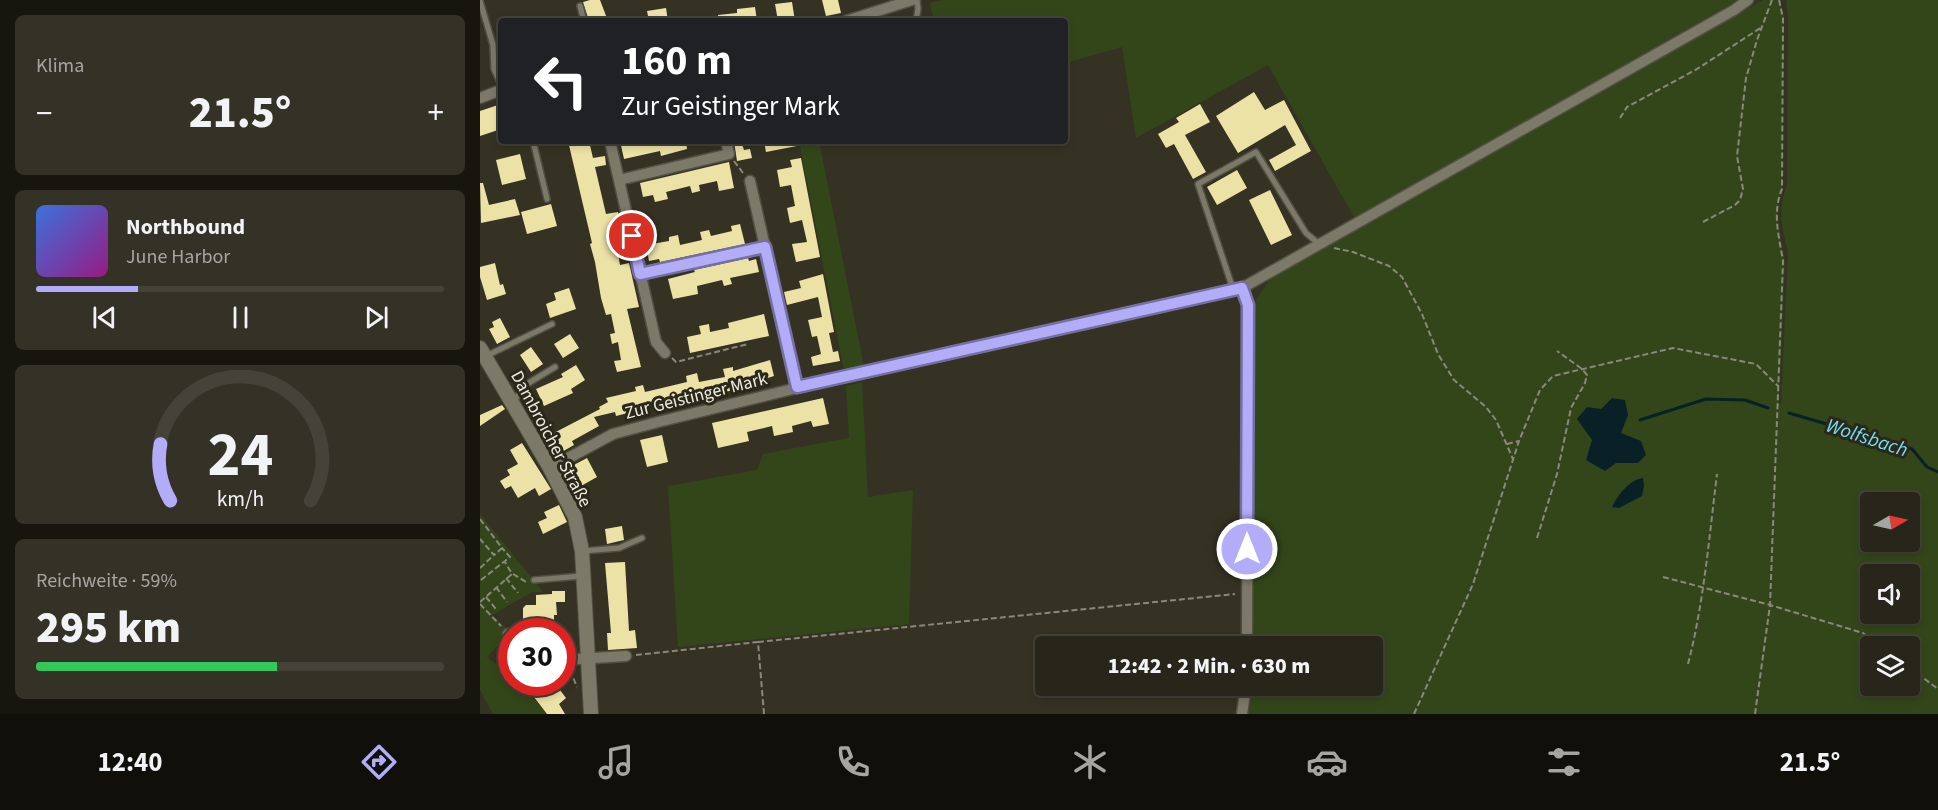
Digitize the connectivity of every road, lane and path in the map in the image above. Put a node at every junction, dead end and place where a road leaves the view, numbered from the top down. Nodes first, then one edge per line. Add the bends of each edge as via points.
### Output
1 (912, 0) edge
2 (917, 0) edge
3 (1748, 0) edge
4 (1772, 0) edge
5 (1779, 0) edge
6 (480, 1) edge
7 (580, 6) dead end
8 (583, 18) edge
9 (855, 18) edge
10 (916, 18) edge
11 (1762, 27) junction
12 (498, 78) edge
13 (498, 91) edge
14 (480, 98) edge
15 (1620, 118) dead end
16 (534, 144) edge
17 (611, 144) edge
18 (727, 144) edge
19 (729, 154) junction
20 (619, 180) junction
21 (750, 181) joint
22 (547, 199) dead end
23 (1703, 222) dead end
24 (1319, 244) junction
25 (765, 247) junction
26 (640, 274) junction
27 (1238, 288) junction
28 (552, 324) dead end
29 (748, 345) dead end
30 (1557, 351) dead end
31 (482, 352) edge
32 (665, 353) joint
33 (555, 367) dead end
34 (1582, 369) junction
35 (1778, 386) junction
36 (797, 387) junction
37 (512, 403) junction
38 (1519, 441) junction
39 (1507, 444) junction
40 (1513, 459) junction
41 (550, 468) junction
42 (1717, 474) dead end
43 (480, 519) edge
44 (642, 538) dead end
45 (1537, 538) dead end
46 (480, 539) edge
47 (502, 548) junction
48 (582, 551) junction
49 (494, 555) junction
50 (480, 558) edge
51 (504, 562) junction
52 (485, 564) junction
53 (480, 568) edge
54 (512, 574) junction
55 (583, 576) junction
56 (1663, 577) dead end
57 (506, 578) junction
58 (480, 580) edge
59 (534, 580) joint
60 (496, 587) junction
61 (1703, 587) junction
62 (518, 593) dead end
63 (1247, 593) junction
64 (486, 597) junction
65 (507, 602) dead end
66 (480, 603) edge
67 (1770, 605) junction
68 (496, 609) dead end
69 (498, 623) edge
70 (1247, 636) edge
71 (1867, 636) edge
72 (758, 642) junction
73 (626, 656) joint
74 (587, 658) junction
75 (576, 660) edge
76 (1688, 664) dead end
77 (1920, 676) edge
78 (1938, 689) edge
79 (1245, 696) edge
80 (591, 714) edge
81 (764, 714) edge
82 (1242, 714) edge
83 (1414, 714) edge
84 (1755, 714) edge

1 - 9 street
2 - 10 lane
3 - 24 street, Zur Geistinger Mark
4 - 11 path
5 - 35 path via 1783,18 1782,189 1777,199 1776,222 1783,261
6 - 12 lane via 494,45
7 - 8 lane
11 - 15 path via 1628,107
11 - 23 path via 1746,78 1737,156 1743,189 1740,200
13 - 14 street
16 - 22 lane
17 - 20 street
18 - 19 street
19 - 20 street
19 - 21 path
20 - 26 street
21 - 25 street
24 - 27 street, Zur Geistinger Mark
24 - 27 lane via 1306,233 1256,152 1198,184
24 - 39 path via 1389,266 1402,277 1454,380 1486,407
25 - 26 street
25 - 36 street
26 - 32 street via 656,342
27 - 36 street, Zur Geistinger Mark
27 - 63 street via 1248,305
28 - 31 lane
29 - 32 path via 676,362
30 - 34 path
31 - 37 street, Dambroicher Straße
33 - 37 lane via 527,384
34 - 35 path via 1673,348 1756,364
34 - 38 path via 1553,376 1540,390
34 - 45 path via 1587,375 1585,383 1571,408 1557,474
35 - 67 path
36 - 41 street, Zur Geistinger Mark via 613,434
37 - 41 street, Dambroicher Straße
38 - 39 path
38 - 40 path
39 - 40 path
40 - 83 path via 1473,584
41 - 48 street, Dambroicher Straße via 574,517
42 - 61 path
43 - 47 path
44 - 48 lane via 619,548
46 - 49 path
47 - 49 path
47 - 51 path via 510,557
48 - 55 street, Dambroicher Straße
49 - 52 path
50 - 52 path
51 - 54 path
51 - 58 path
52 - 53 path
54 - 57 path
54 - 59 path via 526,582
55 - 59 lane
55 - 74 street, Dambroicher Straße
56 - 61 path
57 - 60 path
57 - 62 path
60 - 64 path
60 - 65 path
61 - 67 path
61 - 76 path
63 - 70 street
63 - 72 path
64 - 66 path
64 - 68 path
66 - 69 path
67 - 71 path
67 - 84 path
72 - 73 path
72 - 81 path
73 - 74 street
74 - 75 street
74 - 80 street, Dambroicher Straße
77 - 78 path
79 - 82 street

